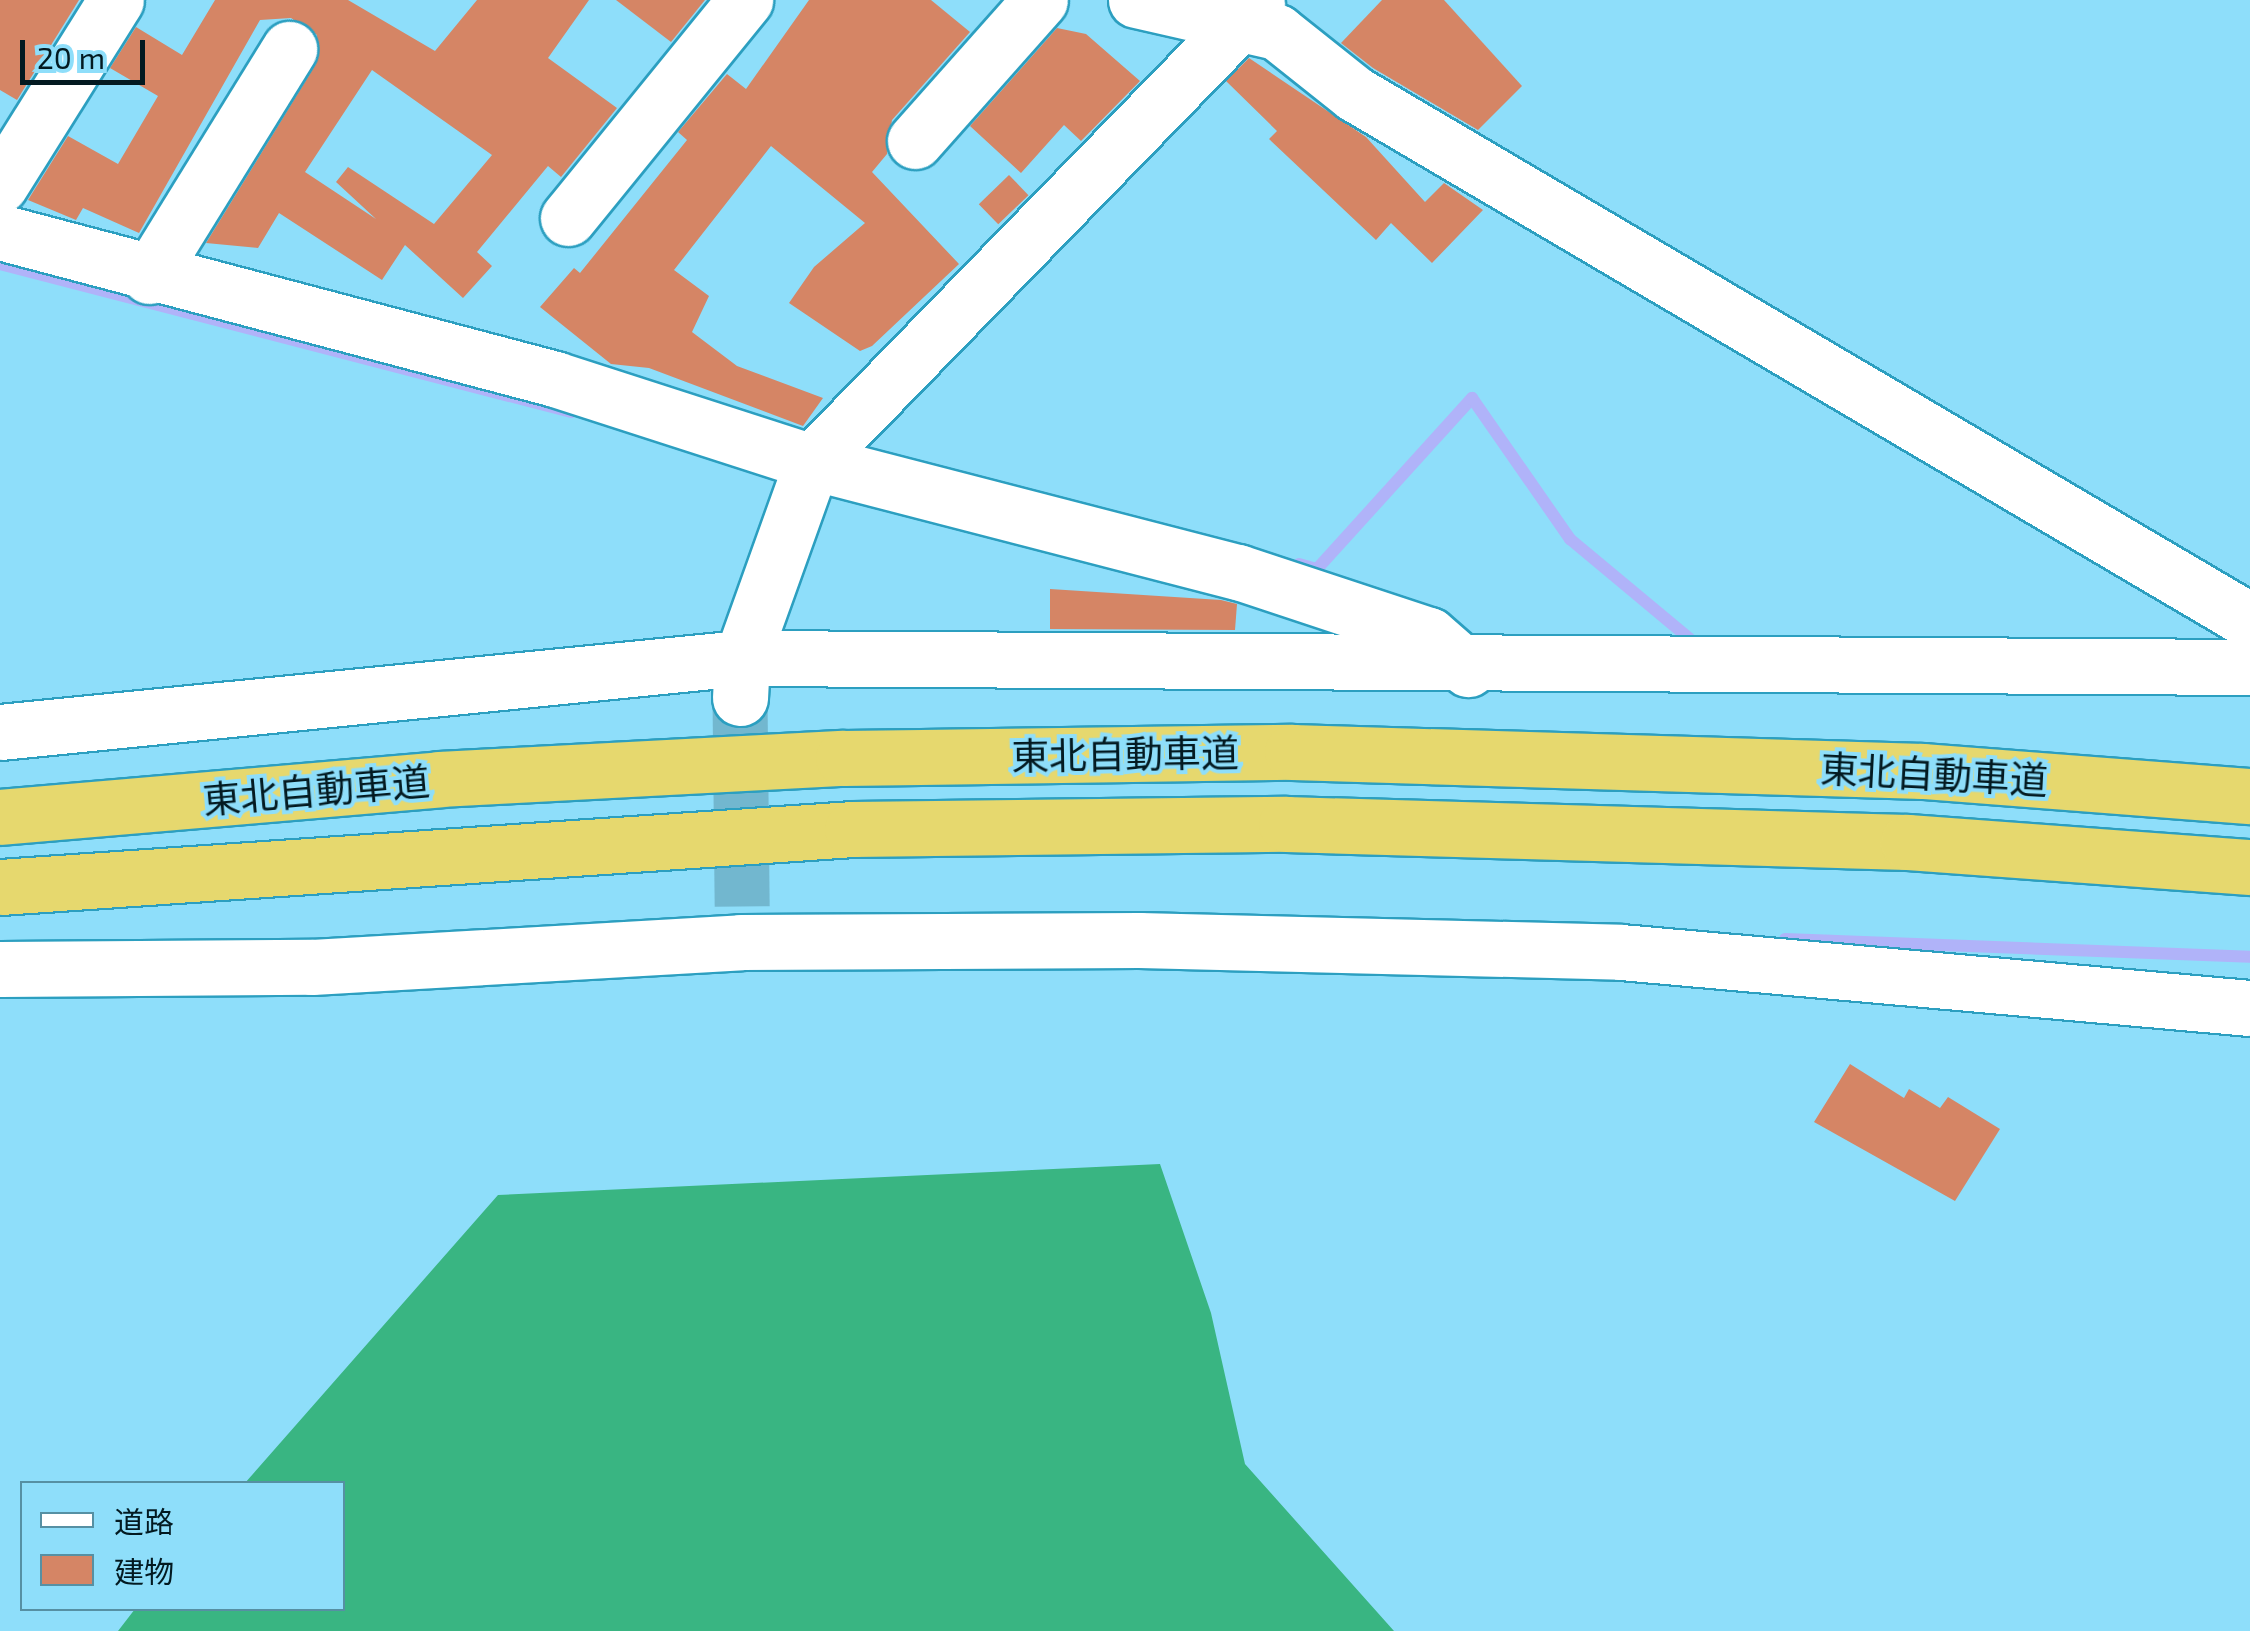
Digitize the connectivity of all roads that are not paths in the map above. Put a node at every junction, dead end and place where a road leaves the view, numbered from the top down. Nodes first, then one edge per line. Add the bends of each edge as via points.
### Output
1 (116, 0) edge
2 (744, 0) edge
3 (1040, 0) edge
4 (1136, 0) edge
5 (1251, 13) edge
6 (289, 49) dead end
7 (914, 141) dead end
8 (0, 185) edge
9 (568, 218) dead end
10 (0, 232) edge
11 (149, 276) junction
12 (812, 462) junction
13 (2250, 622) edge
14 (2250, 666) edge
15 (1468, 669) junction
16 (741, 678) junction
17 (0, 732) edge
18 (2250, 796) edge
19 (0, 817) edge
20 (2250, 867) edge
21 (0, 887) edge
22 (0, 968) edge
23 (2250, 1008) edge

1 - 8 street
2 - 9 street
3 - 7 street
4 - 5 street
5 - 12 street
5 - 13 street via 1356,94
6 - 11 street
10 - 11 street
11 - 12 street via 555,379
12 - 15 street via 1238,572 1429,635
12 - 16 street
14 - 15 street
15 - 16 street
16 - 17 street
18 - 19 highway, 東北自動車道 via 1922,771 1292,752 727,764
20 - 21 highway, 東北自動車道 via 1908,842 1266,824 852,829
22 - 23 street via 312,967 741,924 1622,952

